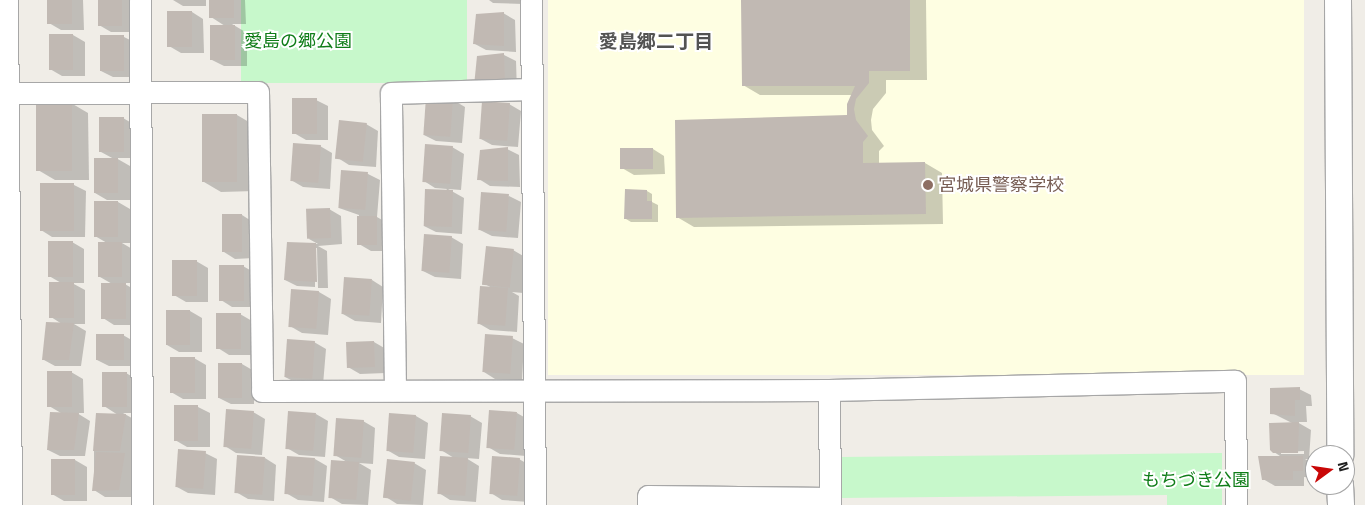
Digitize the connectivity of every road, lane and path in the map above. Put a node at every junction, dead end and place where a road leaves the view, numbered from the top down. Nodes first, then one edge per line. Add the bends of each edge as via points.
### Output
1 (5, 0) edge
2 (140, 0) edge
3 (531, 0) edge
4 (1338, 0) edge
5 (531, 89) junction
6 (138, 92) junction
7 (5, 93) junction
8 (3, 356) edge
9 (534, 388) junction
10 (395, 390) junction
11 (829, 390) junction
12 (1340, 445) edge
13 (830, 501) edge
14 (9, 505) edge
15 (142, 505) edge
16 (535, 505) edge
17 (648, 505) edge
18 (1236, 505) edge

1 - 7 street
2 - 6 street
3 - 5 street
4 - 12 street
5 - 9 street
5 - 10 street via 391,93
6 - 7 street
6 - 10 street via 258,92 262,391
6 - 15 street
7 - 8 street
8 - 14 street
9 - 10 street
9 - 11 street
9 - 16 street
11 - 13 street
11 - 18 street via 1235,381
13 - 17 street via 648,496

